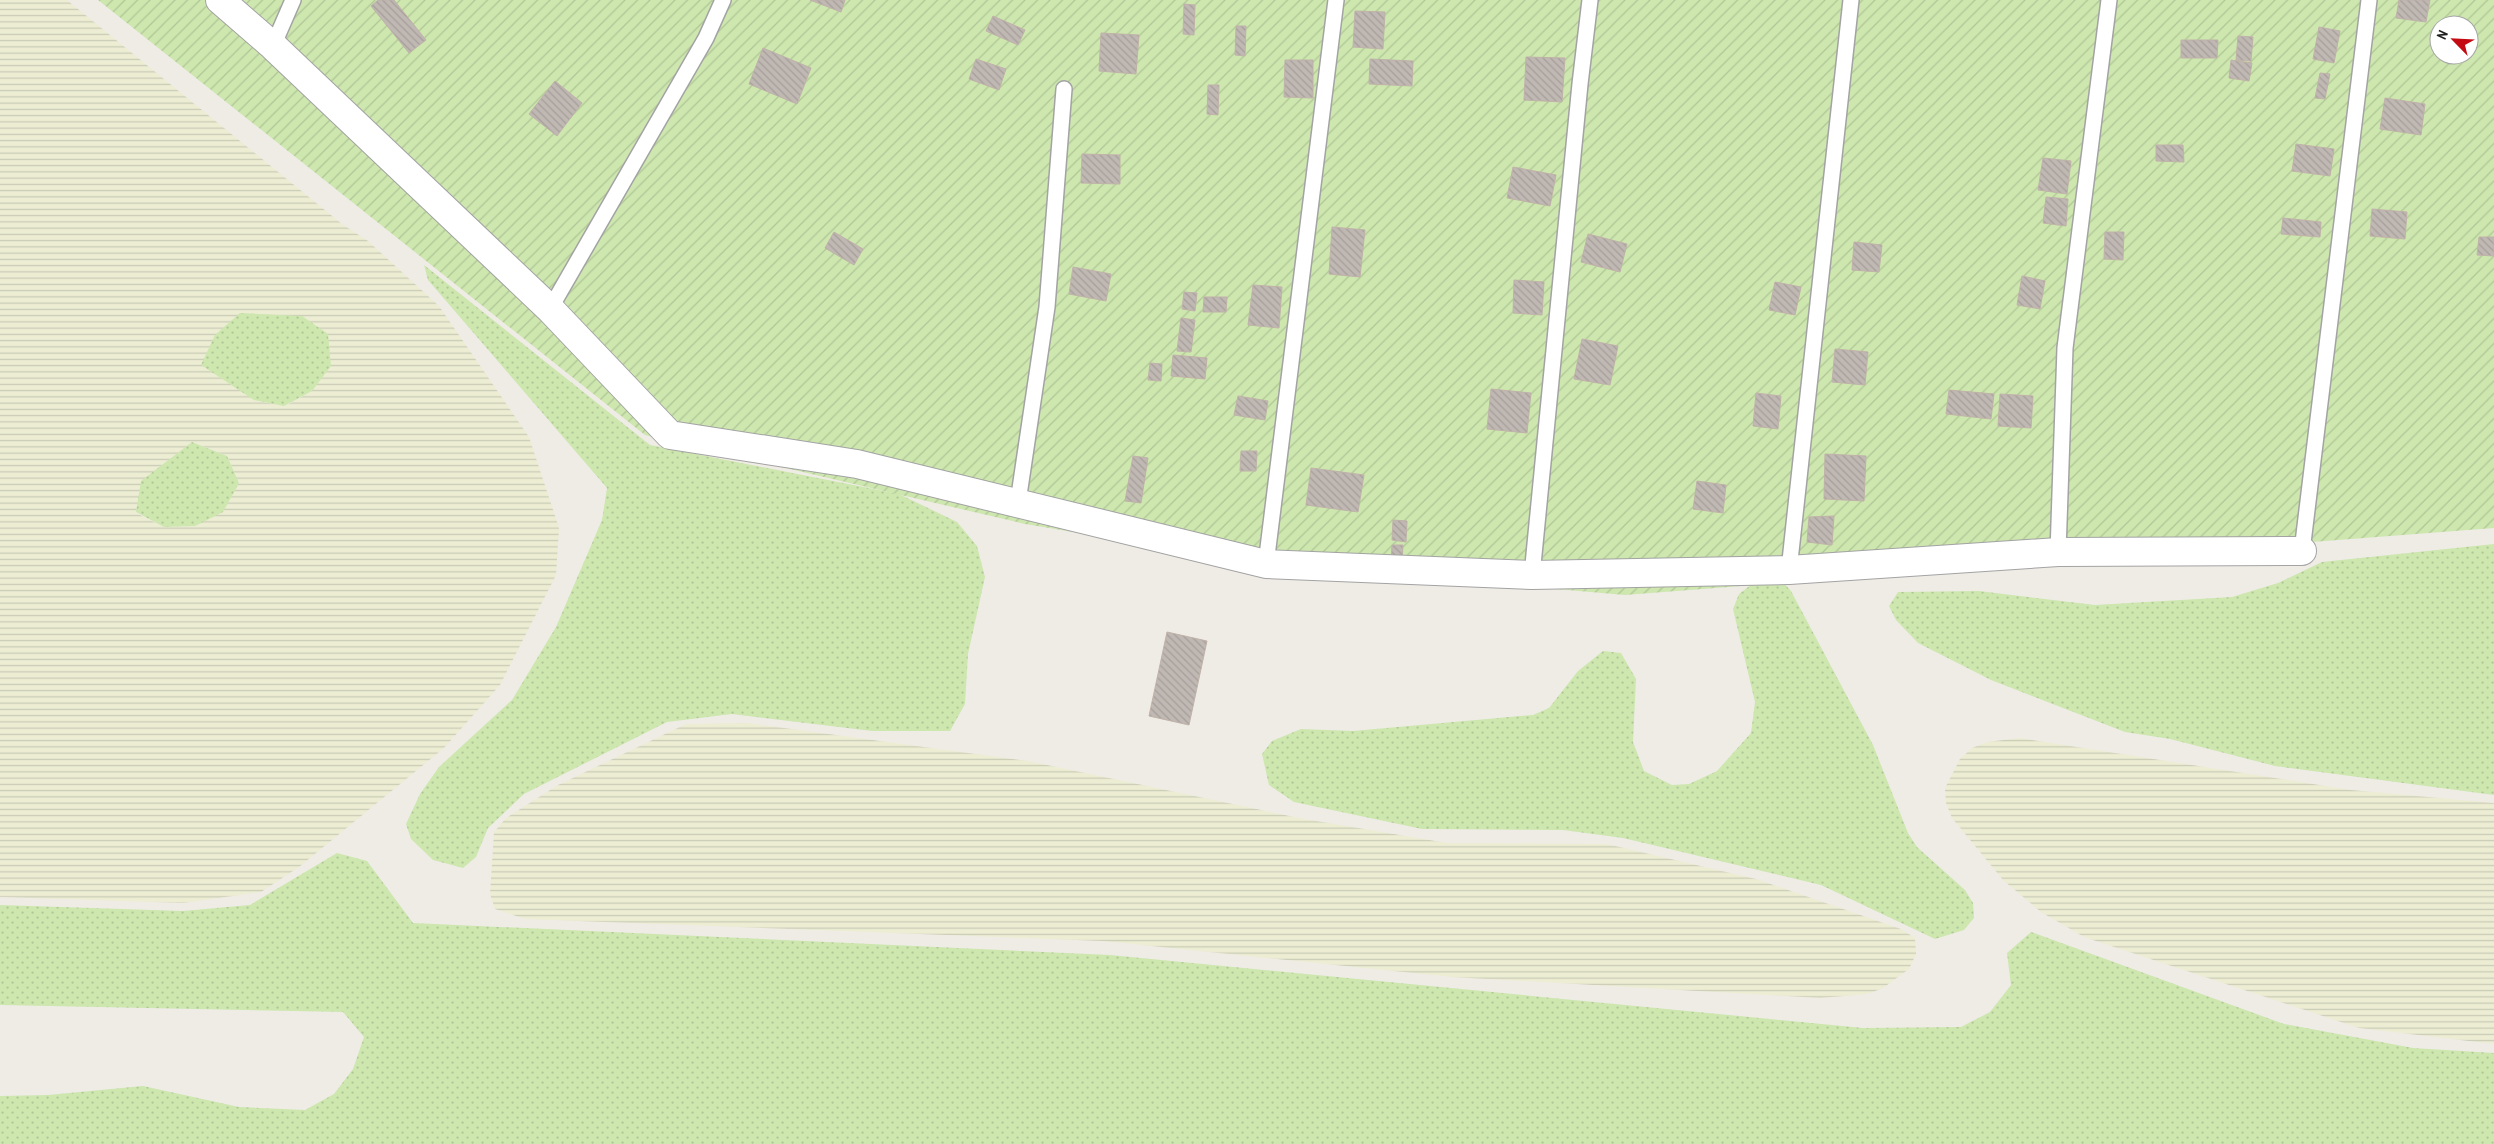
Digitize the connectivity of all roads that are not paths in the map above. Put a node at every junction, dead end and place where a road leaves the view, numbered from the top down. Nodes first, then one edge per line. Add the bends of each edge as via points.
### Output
1 (220, 0) edge
2 (293, 0) edge
3 (724, 0) edge
4 (1336, 0) edge
5 (1590, 0) edge
6 (1851, 0) edge
7 (2109, 0) edge
8 (2369, 0) edge
9 (272, 46) junction
10 (1064, 89) dead end
11 (550, 309) junction
12 (1018, 502) junction
13 (2058, 552) junction
14 (2302, 552) joint
15 (1266, 564) junction
16 (1789, 570) junction
17 (1532, 574) junction

1 - 9 street
2 - 9 lane
3 - 11 lane via 706,38
4 - 15 lane
5 - 17 lane
6 - 16 lane
7 - 13 lane via 2065,348
8 - 14 lane
9 - 11 street
10 - 12 lane via 1047,307
11 - 12 street via 670,435 857,464
12 - 15 street
13 - 14 street
13 - 16 street
15 - 17 street
16 - 17 street

